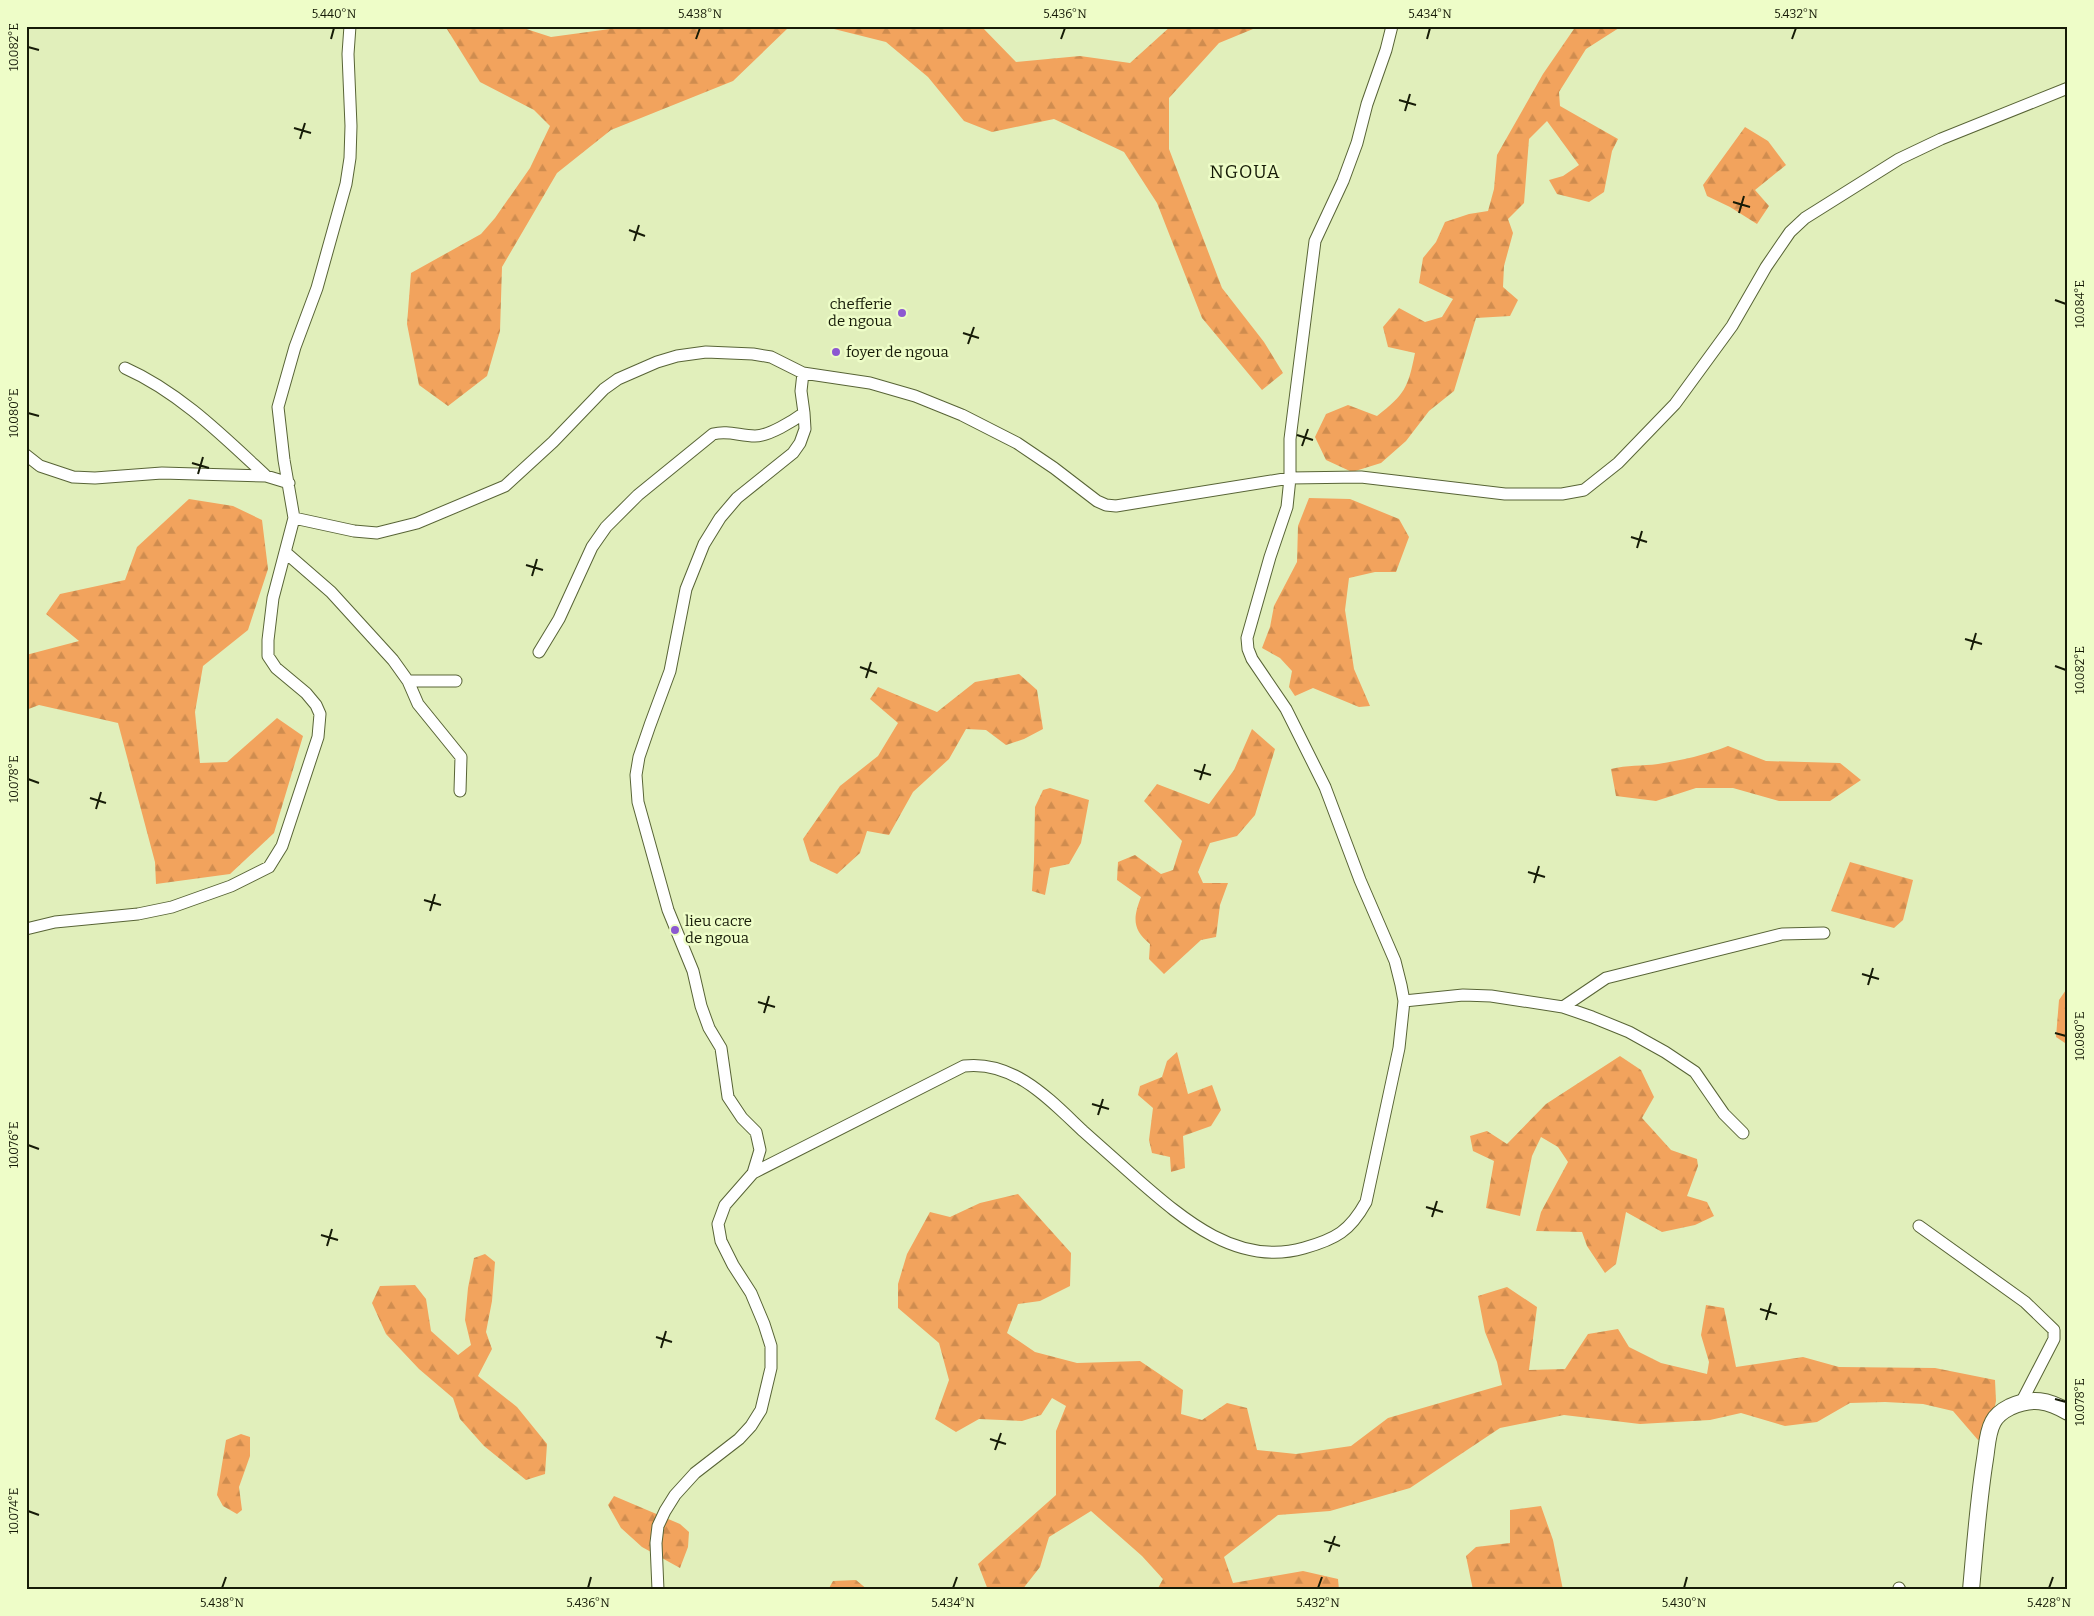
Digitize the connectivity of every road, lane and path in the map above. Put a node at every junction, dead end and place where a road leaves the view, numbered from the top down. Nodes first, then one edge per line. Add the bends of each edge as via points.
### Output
1 (350, 26) edge
2 (1392, 26) edge
3 (2068, 88) edge
4 (125, 368) dead end
5 (803, 373) junction
6 (804, 413) junction
7 (26, 454) edge
8 (266, 476) junction
9 (1290, 478) junction
10 (288, 483) junction
11 (294, 518) junction
12 (285, 552) junction
13 (539, 652) dead end
14 (408, 681) junction
15 (456, 681) dead end
16 (460, 791) dead end
17 (26, 929) edge
18 (1824, 933) dead end
19 (1404, 1001) junction
20 (1564, 1008) junction
21 (1743, 1133) dead end
22 (752, 1173) junction
23 (1919, 1226) dead end
24 (2022, 1401) junction
25 (2068, 1412) edge
26 (658, 1590) edge
27 (1971, 1590) edge

1 - 10 street via 351,126 346,184 278,408
2 - 9 street via 1357,143 1315,241 1290,438
3 - 9 street via 1899,159 1805,218 1790,232 1732,326 1675,404 1618,464 1584,490 1562,494 1505,494 1361,477
4 - 8 street via 164,388
5 - 6 street
5 - 9 street via 870,383 915,396 962,415 1017,442 1106,506
5 - 11 street via 771,358 753,354 706,352 677,356 618,379 505,486 471,501 417,523 377,533
6 - 13 street via 764,435 713,434 621,510 592,547 559,619
6 - 22 street via 805,429 800,443 737,498 704,544 686,589 670,671 636,775 638,802 668,910 692,970 700,1006 721,1048 728,1097 756,1132 760,1150
7 - 8 street via 40,466 74,477 162,473
8 - 10 street
9 - 19 street via 1288,507 1252,620 1248,649 1286,709 1325,787 1395,961
10 - 11 street
11 - 12 street
12 - 14 street via 363,625
12 - 17 street via 273,598 268,656 276,668 316,705 320,725 276,858 269,867 254,876 172,907 138,914 55,922
14 - 15 street
14 - 16 street via 418,704 461,756
18 - 20 street via 1782,934 1606,978
19 - 20 street via 1463,995 1492,996
19 - 22 street via 1391,1092 1366,1202 1356,1220 1340,1234 1297,1250 1272,1254 1251,1250 1227,1243 1202,1230 1173,1210 1053,1101 1007,1072 981,1064 964,1066
20 - 21 street via 1629,1032 1695,1072 1724,1114
22 - 26 street via 725,1205 718,1224 721,1241 752,1293 771,1346 766,1391 761,1410 751,1426 695,1473 665,1511 658,1526 656,1543
23 - 24 street via 2025,1302 2054,1330 2054,1339
24 - 25 street via 2054,1404
24 - 27 street via 2005,1409 1994,1420 1989,1433

